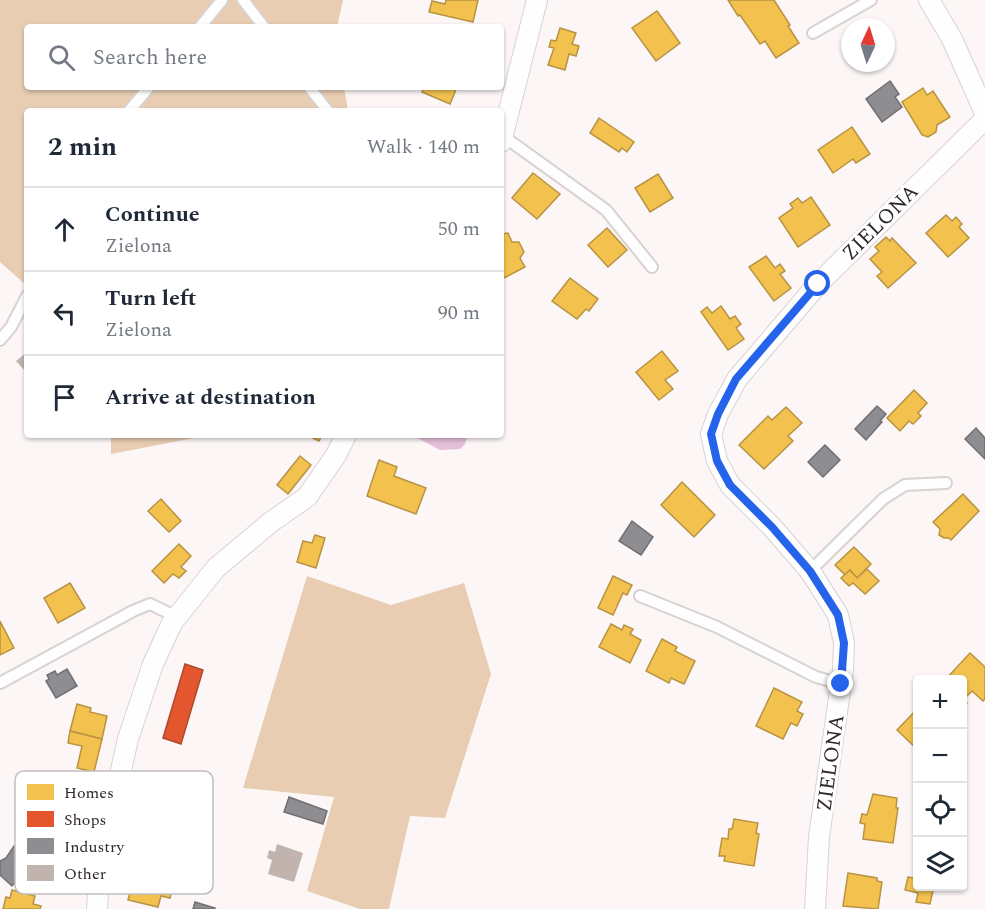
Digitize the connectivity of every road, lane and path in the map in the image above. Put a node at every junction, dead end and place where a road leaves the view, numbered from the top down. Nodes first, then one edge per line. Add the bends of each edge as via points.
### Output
1 (222, 0) edge
2 (243, 0) edge
3 (537, 0) edge
4 (872, 0) edge
5 (929, 0) edge
6 (202, 24) edge
7 (262, 24) edge
8 (813, 33) dead end
9 (146, 90) edge
10 (311, 90) edge
11 (132, 108) edge
12 (326, 108) edge
13 (985, 113) edge
14 (985, 119) edge
15 (504, 131) edge
16 (504, 140) edge
17 (652, 267) dead end
18 (24, 302) edge
19 (0, 340) edge
20 (344, 438) edge
21 (946, 483) dead end
22 (810, 571) junction
23 (640, 596) dead end
24 (177, 617) junction
25 (0, 683) edge
26 (841, 684) junction
27 (121, 771) edge
28 (98, 894) edge
29 (97, 909) edge
30 (814, 909) edge

1 - 6 lane
2 - 7 lane
3 - 15 street
4 - 8 lane
5 - 13 street via 952,39
9 - 11 lane
10 - 12 lane
14 - 22 street, ZIELONA via 818,284 736,379 718,414 711,434 717,461 730,485
16 - 17 lane via 606,210
18 - 19 lane
20 - 24 street via 307,497 216,568
21 - 22 lane via 905,485 883,499
22 - 26 street, ZIELONA via 838,615 844,643
23 - 26 lane via 717,627 816,677
24 - 25 lane via 150,604
24 - 27 street via 153,664
26 - 30 street, ZIELONA via 819,837
28 - 29 street

